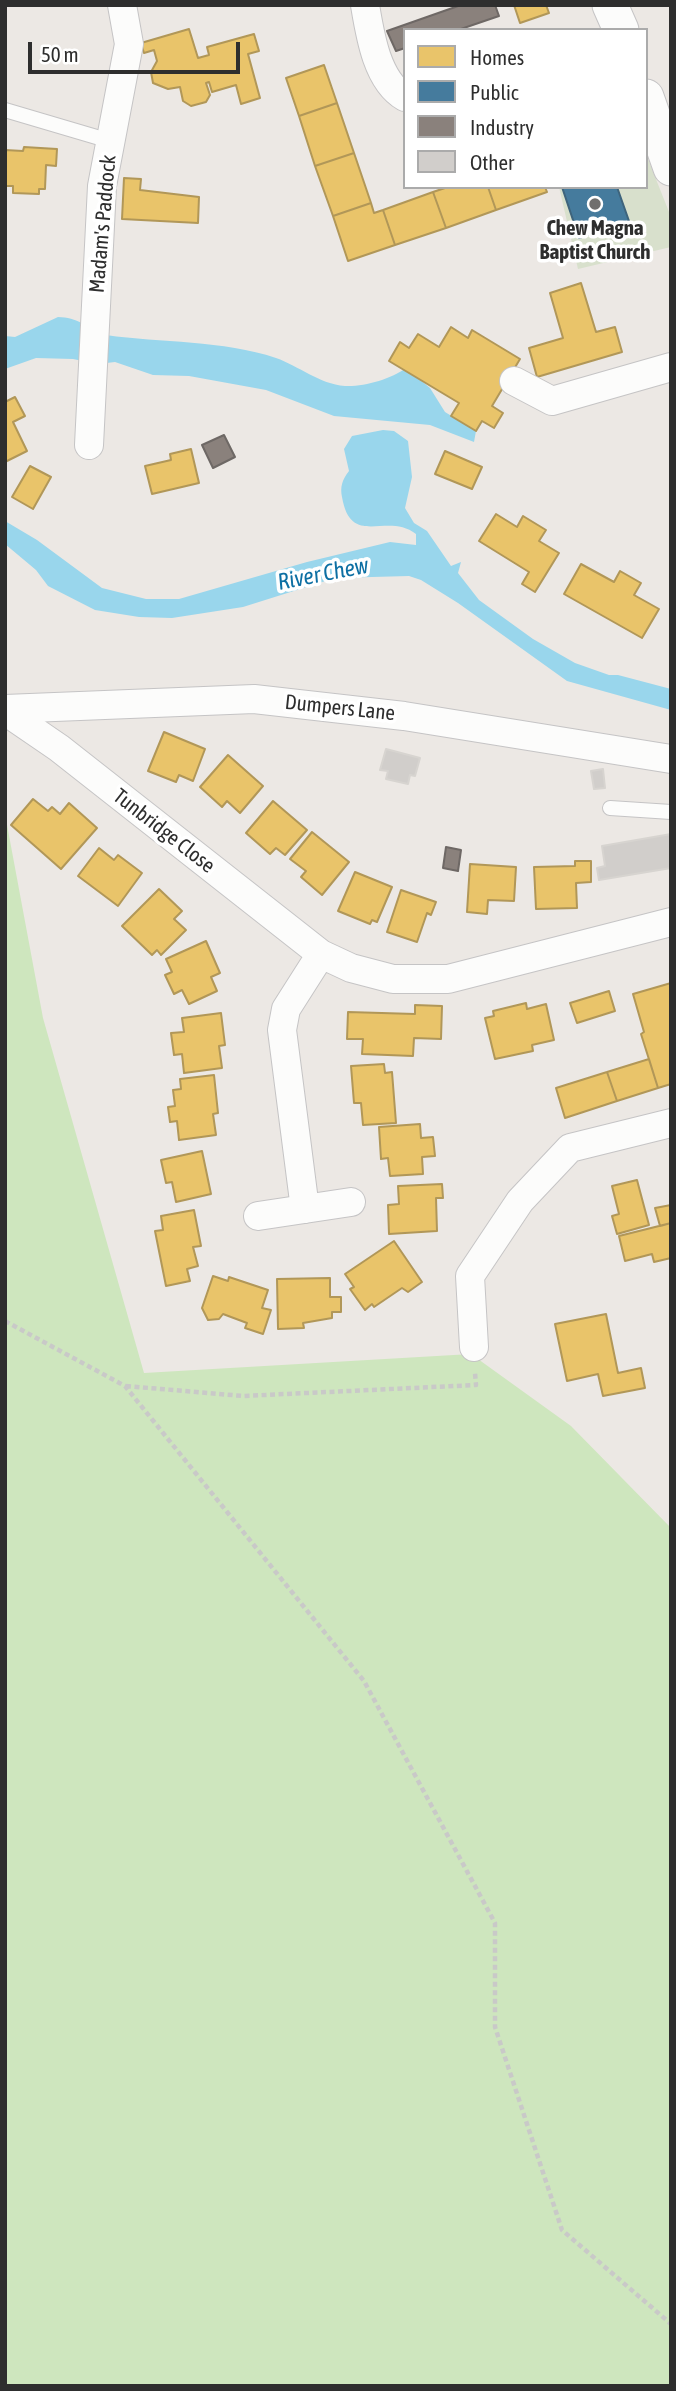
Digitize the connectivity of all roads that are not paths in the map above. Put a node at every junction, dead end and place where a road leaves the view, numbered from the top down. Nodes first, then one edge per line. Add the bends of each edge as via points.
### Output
1 (122, 5) edge
2 (610, 5) edge
3 (367, 17) edge
4 (620, 28) edge
5 (399, 83) edge
6 (648, 103) edge
7 (5, 110) edge
8 (110, 141) junction
9 (671, 168) edge
10 (671, 367) edge
11 (514, 381) dead end
12 (89, 445) dead end
13 (5, 710) edge
14 (671, 759) edge
15 (610, 808) dead end
16 (671, 812) edge
17 (671, 922) edge
18 (321, 954) junction
19 (671, 1123) edge
20 (351, 1202) dead end
21 (305, 1209) junction
22 (258, 1216) dead end
23 (474, 1347) road end

1 - 8 street, Madam's Paddock via 129,44
2 - 4 street
3 - 5 street
6 - 9 street
7 - 8 lane
8 - 12 street, Madam's Paddock via 102,186
10 - 11 street via 552,401
13 - 14 street, Dumpers Lane via 254,699 404,716
13 - 18 street, Tunbridge Close
15 - 16 lane
17 - 18 street, Tunbridge Close via 448,979 393,979
18 - 21 street via 286,1009 282,1030
19 - 23 street via 570,1148 520,1201 470,1276
20 - 21 street
21 - 22 street

